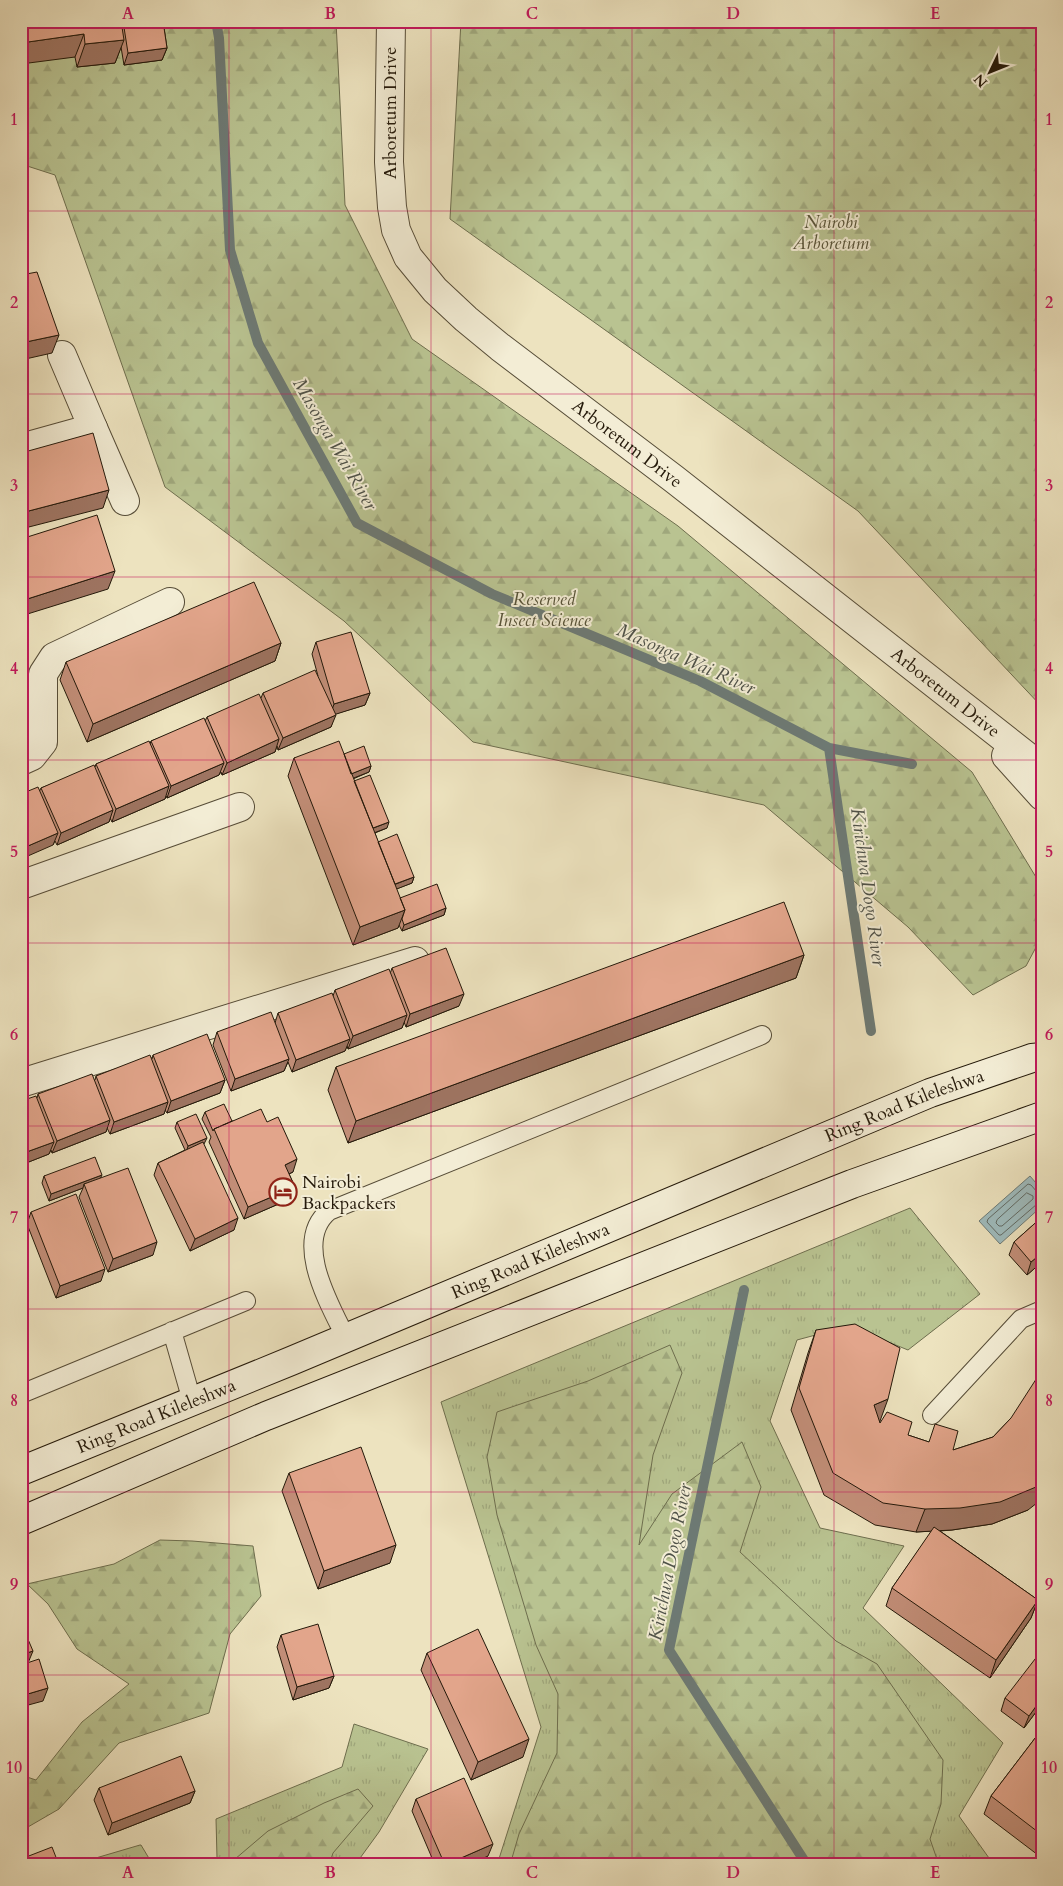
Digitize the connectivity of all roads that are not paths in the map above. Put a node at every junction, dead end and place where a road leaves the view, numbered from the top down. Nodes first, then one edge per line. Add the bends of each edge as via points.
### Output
1 (391, 21) edge
2 (62, 355) dead end
3 (93, 428) junction
4 (21, 448) edge
5 (125, 501) dead end
6 (170, 602) dead end
7 (953, 698) junction
8 (21, 761) edge
9 (1042, 768) edge
10 (1042, 796) edge
11 (240, 807) dead end
12 (21, 885) edge
13 (415, 962) edge
14 (762, 1035) dead end
15 (1042, 1057) edge
16 (21, 1083) edge
17 (1042, 1116) edge
18 (246, 1301) dead end
19 (1042, 1310) edge
20 (172, 1330) junction
21 (346, 1338) junction
22 (21, 1394) edge
23 (192, 1401) junction
24 (932, 1415) dead end
25 (21, 1471) edge
26 (21, 1521) edge

1 - 7 street, Arboretum Drive via 389,162 392,207 396,230 408,257 435,290 500,347
2 - 3 street
3 - 4 street
3 - 5 street
6 - 8 street via 54,657 43,674 44,742 32,756
7 - 9 street, Arboretum Drive
7 - 10 street
11 - 12 street
13 - 16 street
14 - 21 lane via 329,1212 318,1223 314,1238 316,1271
15 - 21 street, Ring Road Kileleshwa via 930,1093
17 - 26 street via 852,1184 266,1416
18 - 20 lane
19 - 24 lane via 1021,1320
20 - 22 lane
20 - 23 lane
21 - 23 street, Ring Road Kileleshwa
23 - 25 street, Ring Road Kileleshwa

